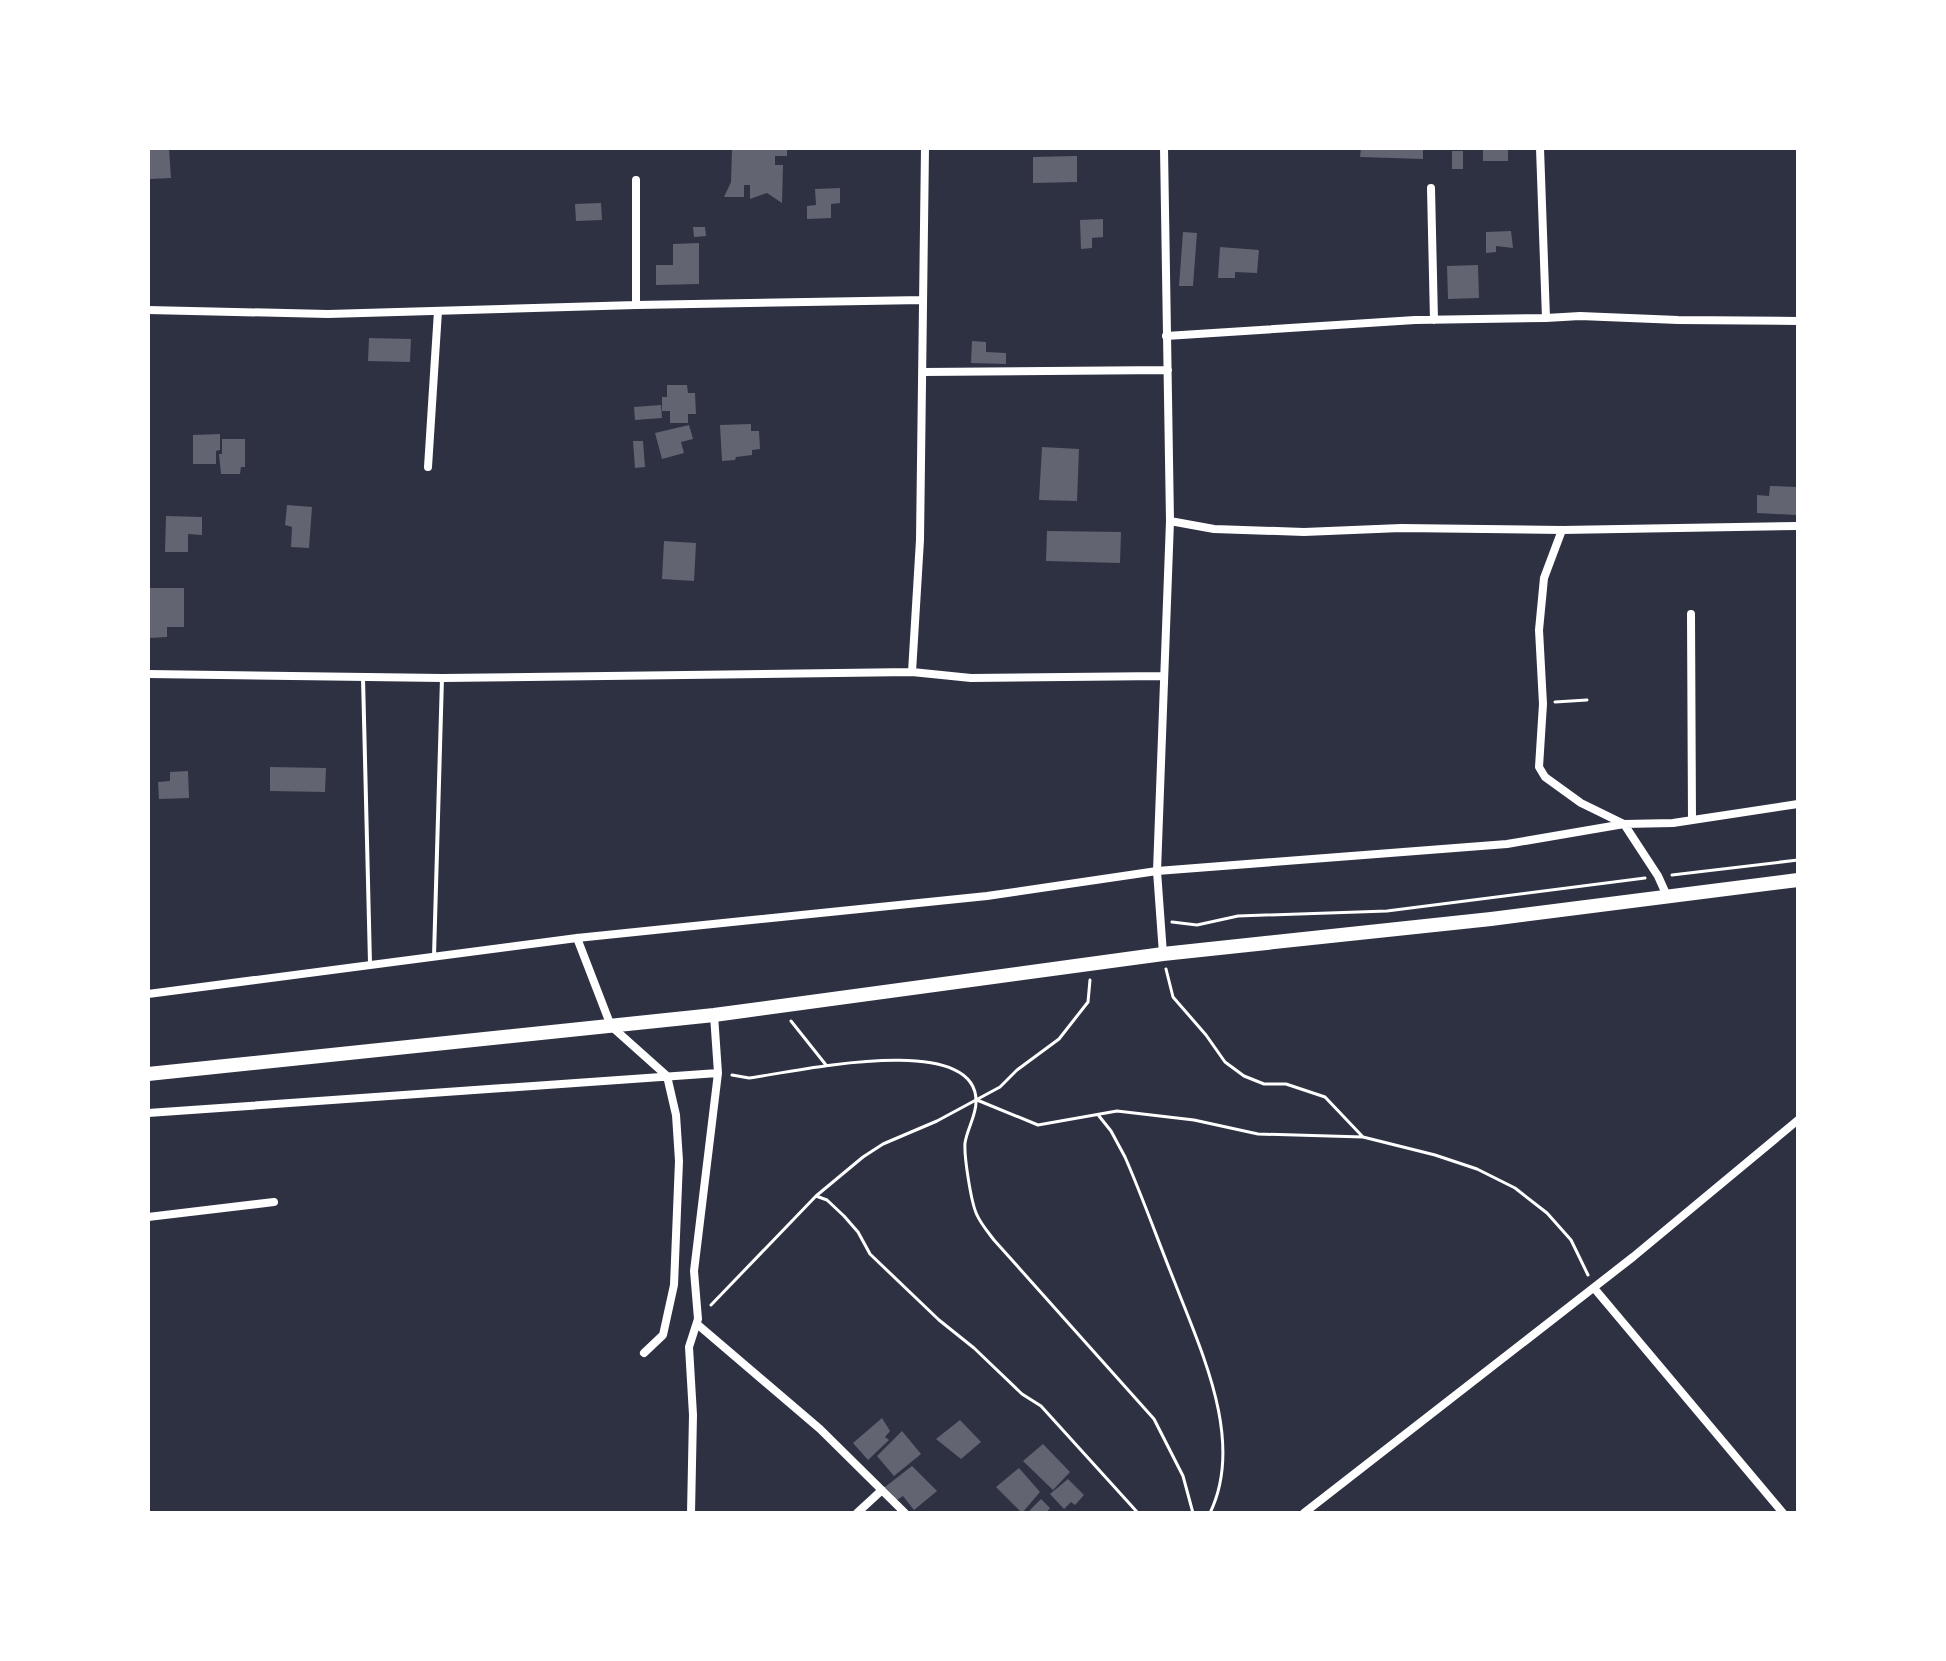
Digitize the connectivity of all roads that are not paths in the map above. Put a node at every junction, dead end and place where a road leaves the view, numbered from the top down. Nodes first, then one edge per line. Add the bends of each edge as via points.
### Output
1 (925, 148) edge
2 (1164, 148) edge
3 (1540, 148) edge
4 (636, 180) dead end
5 (1431, 188) dead end
6 (923, 300) junction
7 (636, 305) junction
8 (148, 310) edge
9 (438, 311) junction
10 (1546, 318) junction
11 (1434, 320) junction
12 (1798, 321) edge
13 (1166, 336) junction
14 (1168, 370) junction
15 (923, 372) junction
16 (428, 467) dead end
17 (1170, 521) junction
18 (1798, 526) edge
19 (1562, 530) junction
20 (1691, 614) dead end
21 (912, 672) junction
22 (148, 674) edge
23 (1164, 676) junction
24 (363, 678) junction
25 (442, 678) junction
26 (1798, 804) edge
27 (1692, 820) junction
28 (1624, 824) junction
29 (1157, 871) junction
30 (1798, 880) edge
31 (1667, 896) junction
32 (577, 938) junction
33 (1163, 954) junction
34 (434, 958) junction
35 (370, 965) junction
36 (148, 994) edge
37 (714, 1015) junction
38 (611, 1026) junction
39 (718, 1073) junction
40 (148, 1074) edge
41 (667, 1076) junction
42 (148, 1113) edge
43 (1798, 1120) edge
44 (274, 1202) dead end
45 (148, 1217) edge
46 (1594, 1288) junction
47 (697, 1321) junction
48 (644, 1353) dead end
49 (882, 1490) junction
50 (691, 1513) edge
51 (857, 1513) edge
52 (905, 1513) edge
53 (1304, 1513) edge
54 (1783, 1513) edge

1 - 6 street
2 - 13 street
3 - 10 street
4 - 7 street
5 - 11 street
6 - 7 street
6 - 15 street
7 - 9 street
8 - 9 street
9 - 16 street
10 - 11 street
10 - 12 street
11 - 13 street
13 - 14 street
14 - 15 street
14 - 17 street
15 - 21 street
17 - 19 street via 1214,529 1304,532
17 - 23 street
18 - 19 street
19 - 28 street via 1544,578 1539,767 1581,803
20 - 27 street
21 - 23 street via 971,678
21 - 25 street
22 - 24 street
23 - 29 street
24 - 25 street
24 - 35 lane
25 - 34 lane
26 - 27 street
27 - 28 street
28 - 29 street via 1507,844
28 - 31 street
29 - 32 street via 987,896
29 - 33 street
30 - 31 highway
31 - 33 highway
32 - 34 street
32 - 38 street
33 - 37 highway
34 - 35 street
35 - 36 street
37 - 38 highway
37 - 39 street
38 - 40 highway
38 - 41 street
39 - 41 street
39 - 47 street via 694,1271
41 - 42 street
41 - 48 street via 679,1161 674,1285 663,1335
43 - 46 street
44 - 45 street
46 - 53 street
46 - 54 street
47 - 49 street
47 - 50 street via 689,1347
49 - 51 street
49 - 52 street

